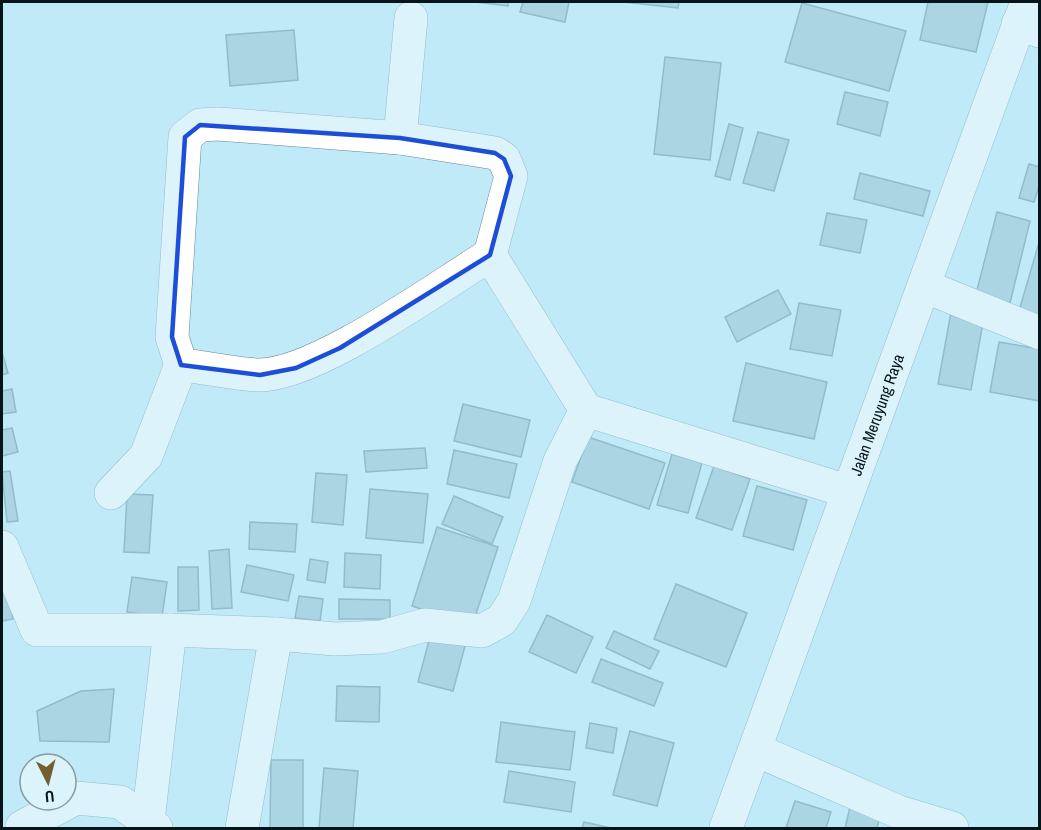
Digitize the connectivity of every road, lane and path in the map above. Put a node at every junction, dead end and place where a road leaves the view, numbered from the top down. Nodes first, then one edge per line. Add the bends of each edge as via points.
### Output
1 (411, 18) dead end
2 (1028, 19) edge
3 (400, 138) junction
4 (490, 255) junction
5 (924, 286) junction
6 (1040, 333) edge
7 (181, 365) junction
8 (586, 410) junction
9 (848, 491) junction
10 (111, 493) dead end
11 (2, 547) edge
12 (170, 630) junction
13 (276, 634) junction
14 (756, 750) junction
15 (152, 825) edge
16 (22, 827) edge
17 (242, 828) edge
18 (726, 828) edge
19 (952, 828) edge

1 - 3 street
2 - 5 street, Jalan Meruyung Raya
3 - 4 street via 495,153 504,159 511,176
3 - 7 street via 218,124 200,125 185,137 172,337
4 - 7 street via 340,348 296,368 260,375
4 - 8 street
5 - 6 street
5 - 9 street, Jalan Meruyung Raya
7 - 10 street via 146,456
8 - 9 street
8 - 13 street via 560,461 514,601 502,620 482,631 425,625 370,638
9 - 14 street, Jalan Meruyung Raya
11 - 12 street via 37,630
12 - 13 street
12 - 15 street
13 - 17 street
14 - 18 street, Jalan Meruyung Raya
14 - 19 street via 899,812
15 - 16 street via 120,802 76,798

